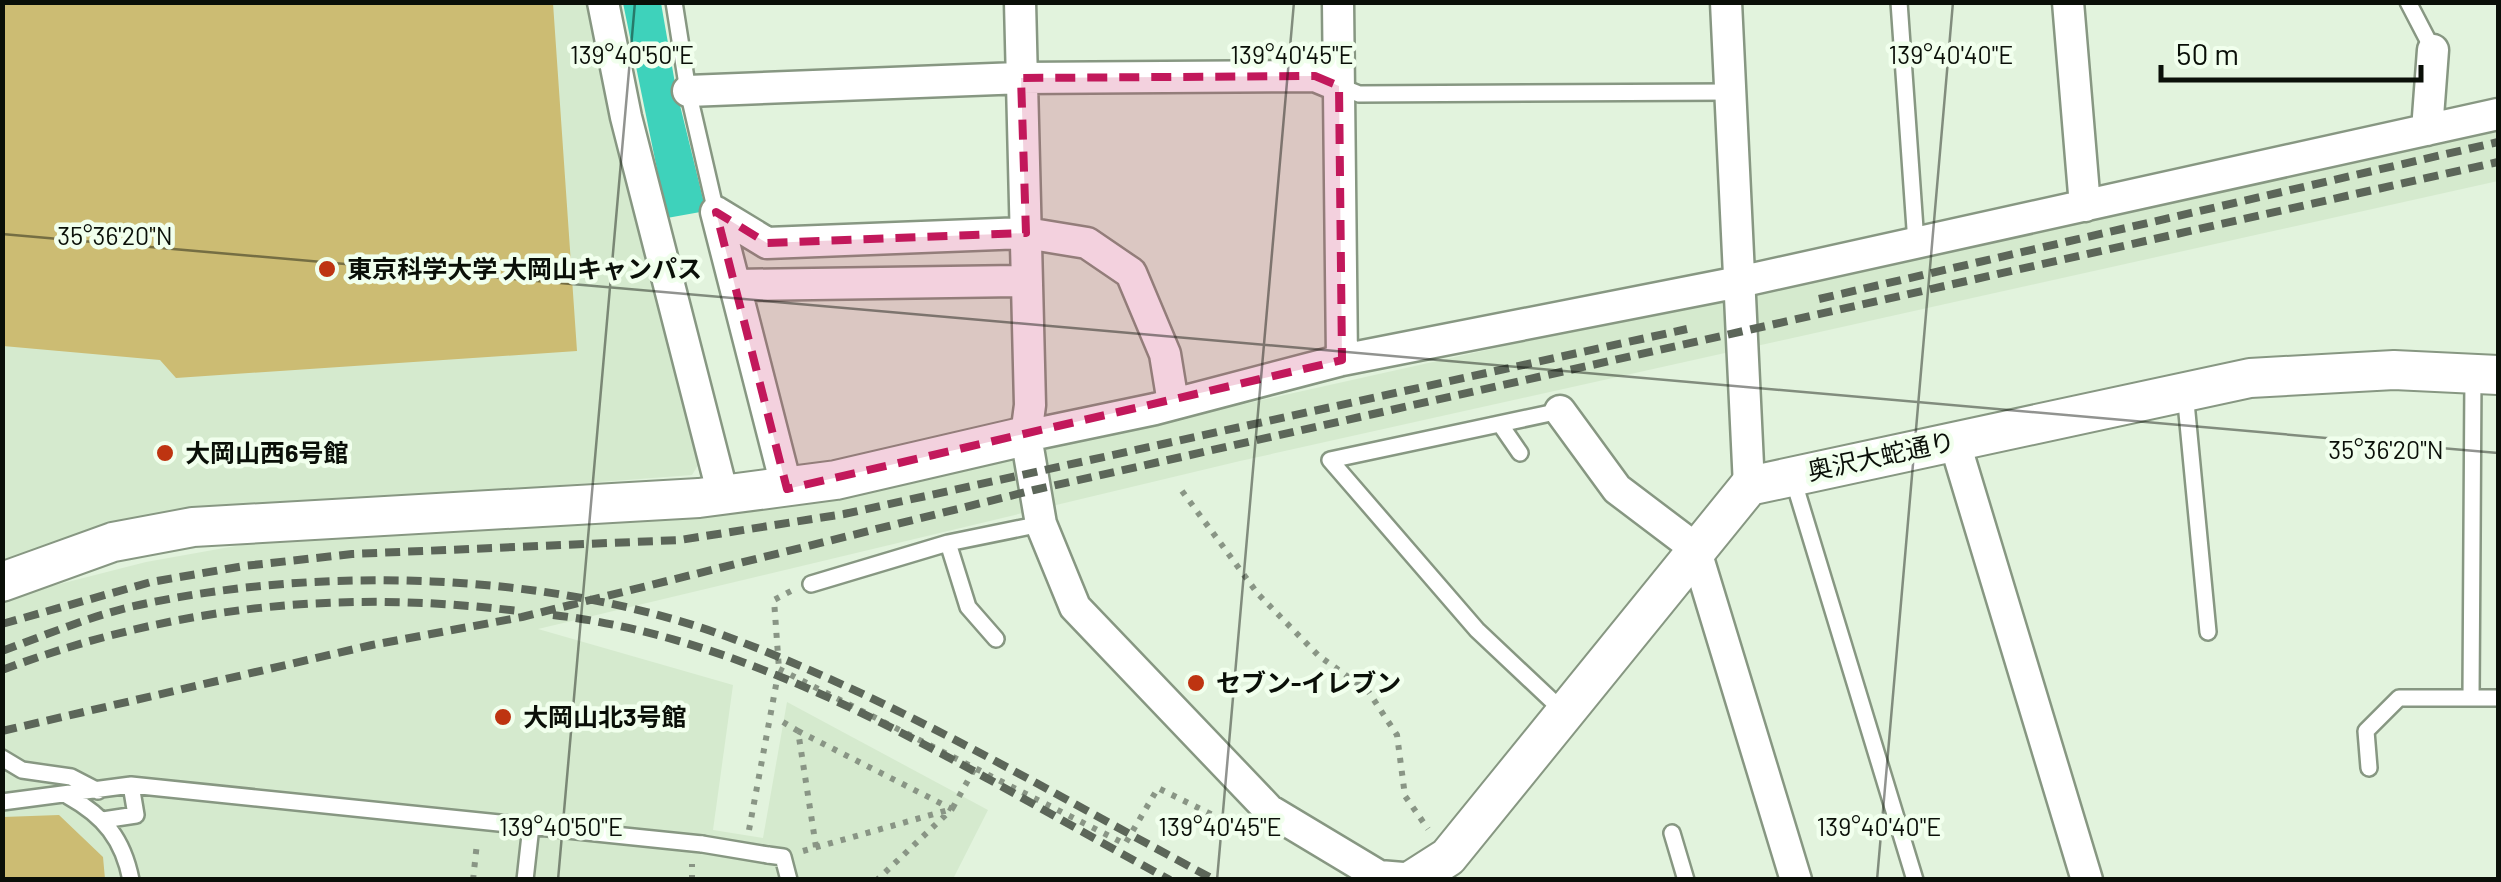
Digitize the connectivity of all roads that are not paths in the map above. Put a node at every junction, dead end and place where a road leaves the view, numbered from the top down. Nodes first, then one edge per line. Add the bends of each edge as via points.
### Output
1 (603, 2) edge
2 (674, 2) edge
3 (1020, 2) edge
4 (1338, 2) edge
5 (1726, 2) edge
6 (1899, 2) edge
7 (2068, 2) edge
8 (2408, 2) edge
9 (2433, 50) joint
10 (1020, 78) junction
11 (1339, 86) junction
12 (688, 91) junction
13 (1730, 92) junction
14 (2498, 114) edge
15 (2427, 130) junction
16 (2085, 206) junction
17 (716, 212) junction
18 (1026, 234) junction
19 (1916, 243) junction
20 (1025, 281) junction
21 (1738, 282) junction
22 (737, 285) junction
23 (1342, 360) junction
24 (2486, 374) edge
25 (2185, 392) junction
26 (1173, 402) junction
27 (1560, 412) joint
28 (1500, 424) junction
29 (1026, 436) junction
30 (1954, 440) junction
31 (1520, 453) dead end
32 (1792, 475) junction
33 (1749, 486) junction
34 (787, 488) junction
35 (722, 495) junction
36 (1042, 524) junction
37 (948, 543) junction
38 (1695, 548) junction
39 (2, 582) edge
40 (811, 584) road end
41 (2208, 632) dead end
42 (996, 639) dead end
43 (2471, 698) junction
44 (2498, 698) edge
45 (1564, 712) junction
46 (2, 758) edge
47 (2369, 768) dead end
48 (132, 785) junction
49 (98, 791) junction
50 (68, 796) junction
51 (2, 802) edge
52 (103, 820) junction
53 (531, 826) junction
54 (1672, 833) dead end
55 (1428, 872) edge
56 (131, 880) edge
57 (525, 880) edge
58 (789, 880) edge
59 (1686, 880) edge
60 (1796, 880) edge
61 (1916, 880) edge
62 (2088, 880) edge

1 - 35 street
2 - 12 lane
3 - 10 street
4 - 11 street
5 - 13 street
6 - 19 lane
7 - 16 street
8 - 9 lane
9 - 15 street
10 - 11 street via 1314,76
10 - 12 street
10 - 18 street
11 - 13 lane via 1358,94
11 - 23 street
12 - 17 lane
13 - 21 street
14 - 15 street
15 - 16 street
16 - 19 street
17 - 18 street via 768,243
17 - 22 street
18 - 20 street
18 - 26 street via 1087,243 1131,273 1165,354
19 - 21 street
20 - 22 street
20 - 29 street
21 - 23 street
21 - 33 street
22 - 34 street
23 - 26 street
24 - 25 street, 奥沢大蛇通り via 2332,372 2250,378
24 - 43 lane
25 - 30 street, 奥沢大蛇通り
25 - 41 lane
26 - 29 street
27 - 28 lane
27 - 38 street via 1618,488
28 - 31 lane
28 - 45 lane via 1330,460 1477,630
29 - 34 street
29 - 36 street
30 - 32 street, 奥沢大蛇通り
30 - 62 street
32 - 33 street, 奥沢大蛇通り
32 - 61 lane
33 - 38 street
34 - 35 street
35 - 39 street via 193,527 113,542
36 - 37 lane
36 - 55 street via 1075,607 1269,810 1378,876
37 - 40 lane
37 - 42 lane via 968,607
38 - 45 street
38 - 60 street
43 - 44 lane
43 - 47 lane via 2399,698 2366,731
45 - 55 street
46 - 49 lane
48 - 49 lane
48 - 52 lane via 136,815
48 - 53 lane
49 - 50 lane
50 - 51 lane
50 - 52 lane
52 - 56 lane via 119,839
53 - 57 lane
53 - 58 lane, bridge via 775,856
54 - 59 lane

